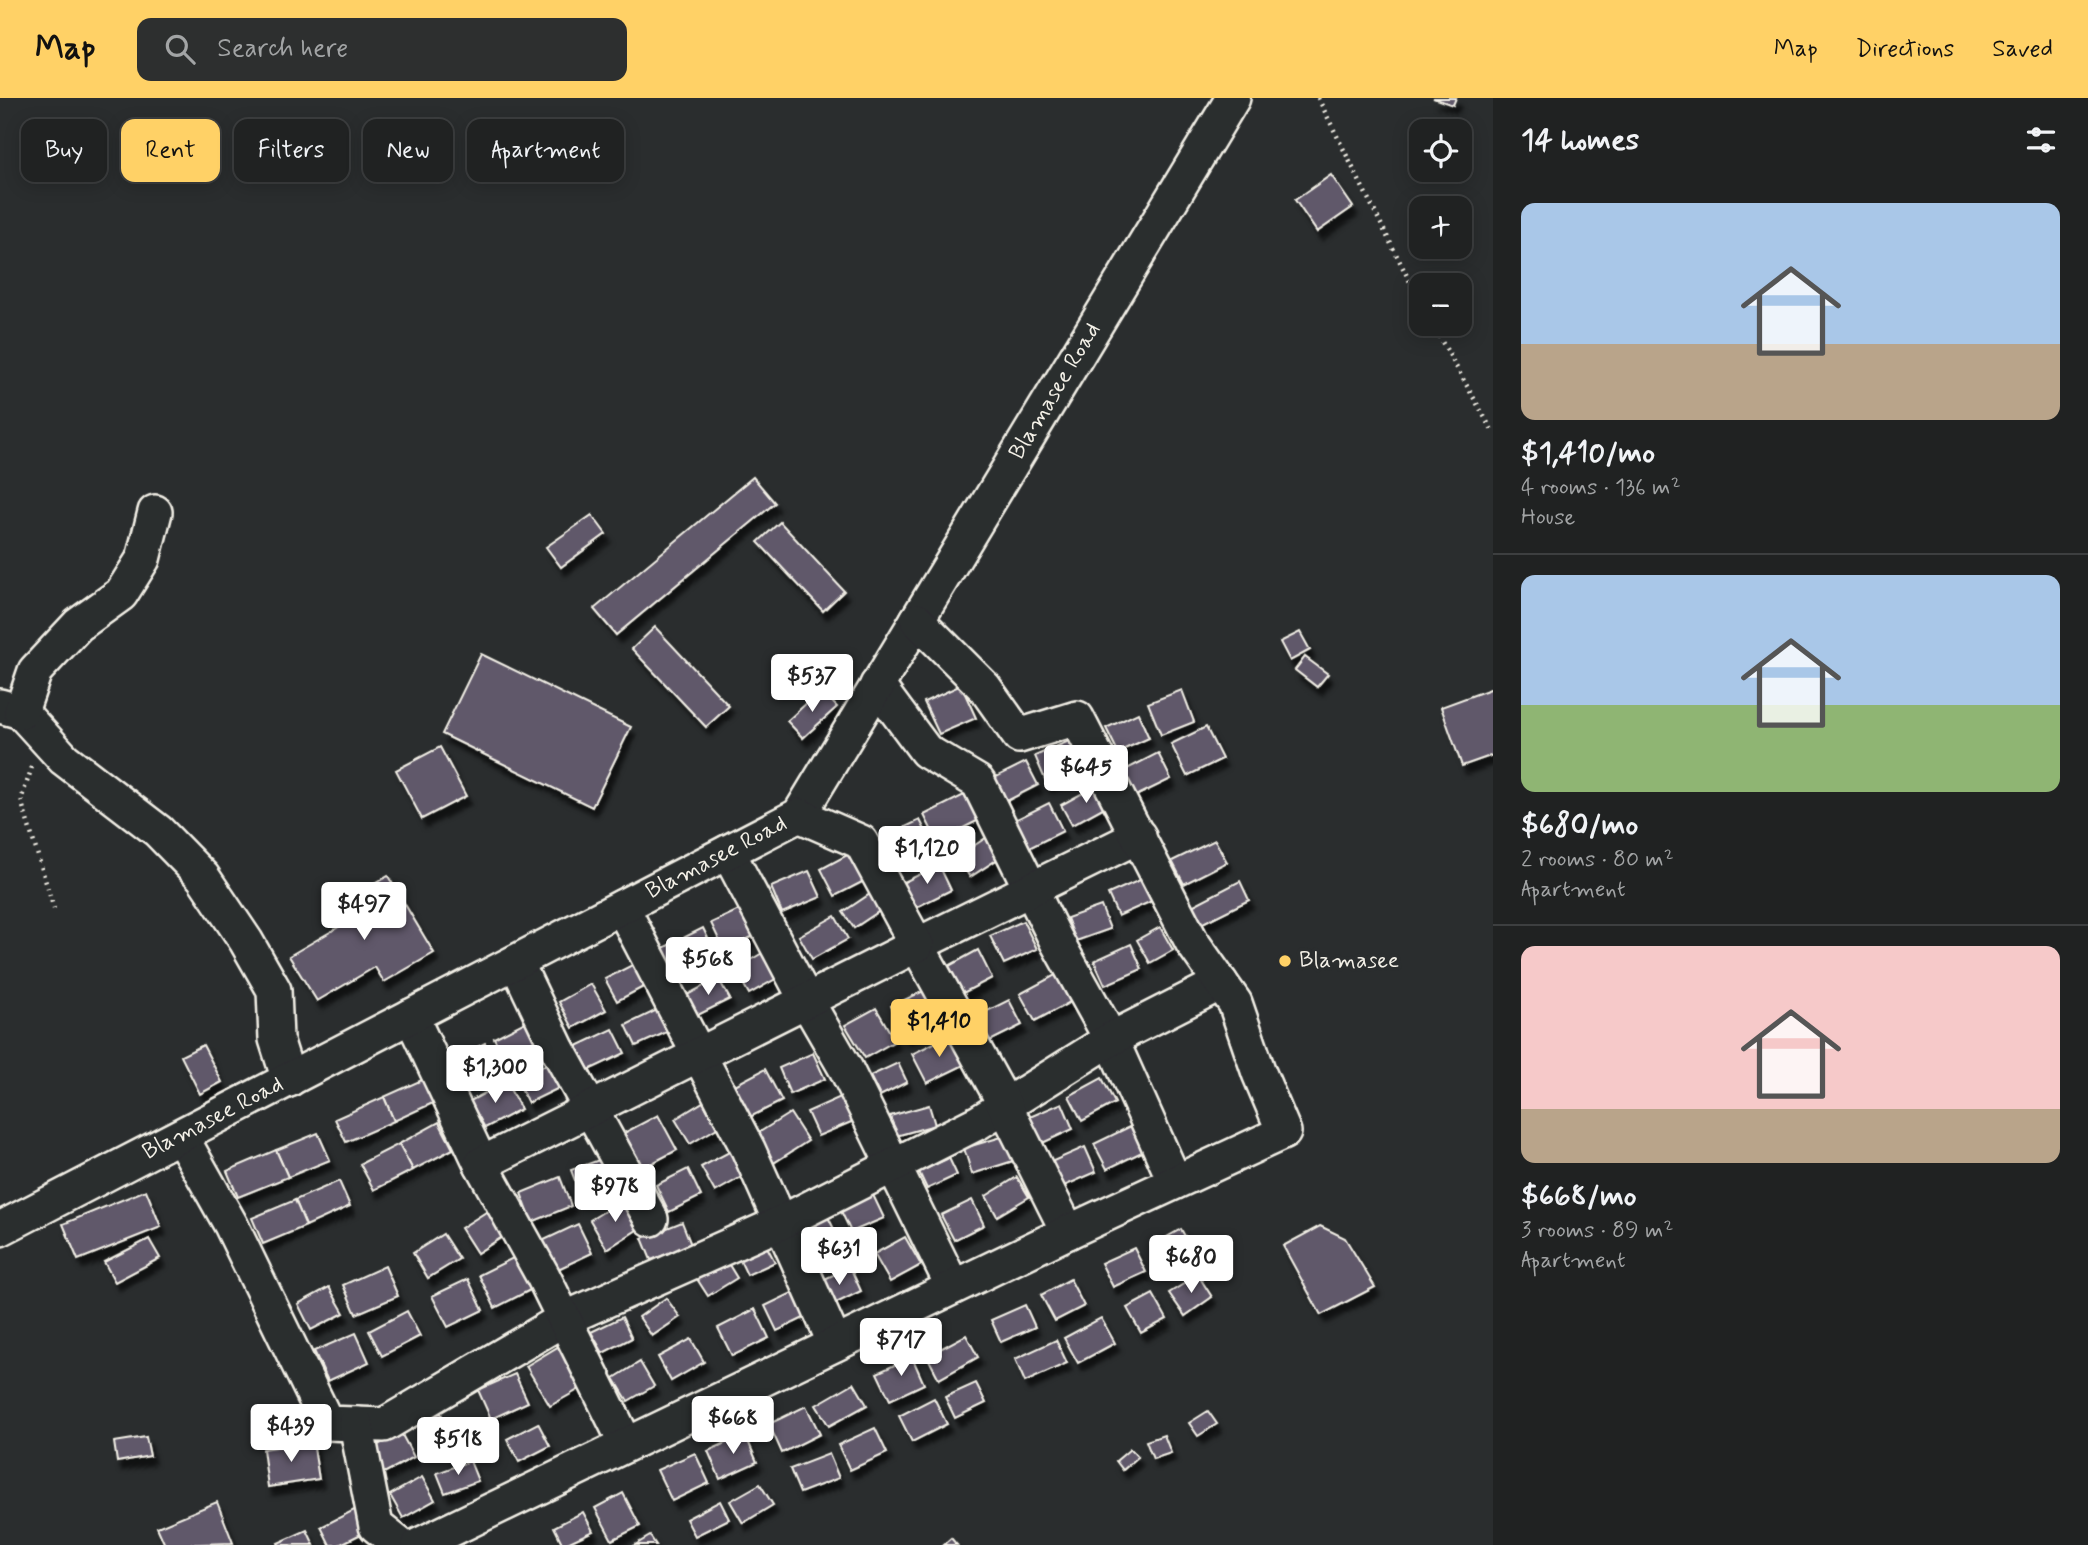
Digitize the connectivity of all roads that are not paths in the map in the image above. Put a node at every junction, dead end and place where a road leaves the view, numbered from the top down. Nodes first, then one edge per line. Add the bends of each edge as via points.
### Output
1 (1233, 98) edge
2 (155, 512) dead end
3 (917, 620) junction
4 (877, 685) junction
5 (10, 709) edge
6 (799, 816) junction
7 (1139, 836) junction
8 (728, 852) junction
9 (1032, 889) junction
10 (622, 906) junction
11 (917, 945) junction
12 (516, 962) junction
13 (1221, 982) junction
14 (806, 1000) junction
15 (411, 1016) junction
16 (1111, 1040) junction
17 (698, 1055) junction
18 (289, 1080) junction
19 (1005, 1107) junction
20 (590, 1109) junction
21 (181, 1136) junction
22 (481, 1164) junction
23 (893, 1165) junction
24 (1175, 1182) junction
25 (652, 1219) dead end
26 (780, 1223) junction
27 (0, 1230) edge
28 (1068, 1232) junction
29 (953, 1287) junction
30 (564, 1319) junction
31 (835, 1344) junction
32 (356, 1424) junction
33 (626, 1444) junction
34 (400, 1545) edge
35 (419, 1545) edge

1 - 3 street, Blamasee Road
2 - 5 street via 143,559 121,594 78,625 35,671
3 - 4 street, Blamasee Road
3 - 7 street via 985,688 1019,736 1077,718
4 - 6 street, Blamasee Road
4 - 9 street via 926,751 978,782
5 - 18 street via 64,759 158,831 202,877 274,990 276,1040
6 - 8 street, Blamasee Road
6 - 11 street via 861,842
7 - 9 street
7 - 13 street via 1192,942
8 - 10 street, Blamasee Road
8 - 14 street
9 - 11 street
9 - 16 street
10 - 12 street, Blamasee Road
10 - 17 street
11 - 14 street
11 - 19 street
12 - 15 street, Blamasee Road
12 - 20 street
13 - 16 street
13 - 24 street via 1236,1003 1284,1132
14 - 17 street
14 - 23 street
15 - 18 street, Blamasee Road
15 - 22 street
16 - 19 street
16 - 24 street
17 - 20 street
17 - 26 street via 748,1149
18 - 21 street, Blamasee Road
19 - 23 street
19 - 28 street
20 - 22 street
20 - 25 street
21 - 27 street, Blamasee Road
21 - 32 street via 231,1225 327,1423
22 - 30 street
23 - 26 street
23 - 29 street
24 - 28 street
26 - 30 street
26 - 31 street
28 - 29 street
29 - 31 street
30 - 32 street via 384,1425
30 - 33 street
31 - 33 street
32 - 34 street via 376,1525
33 - 35 street

